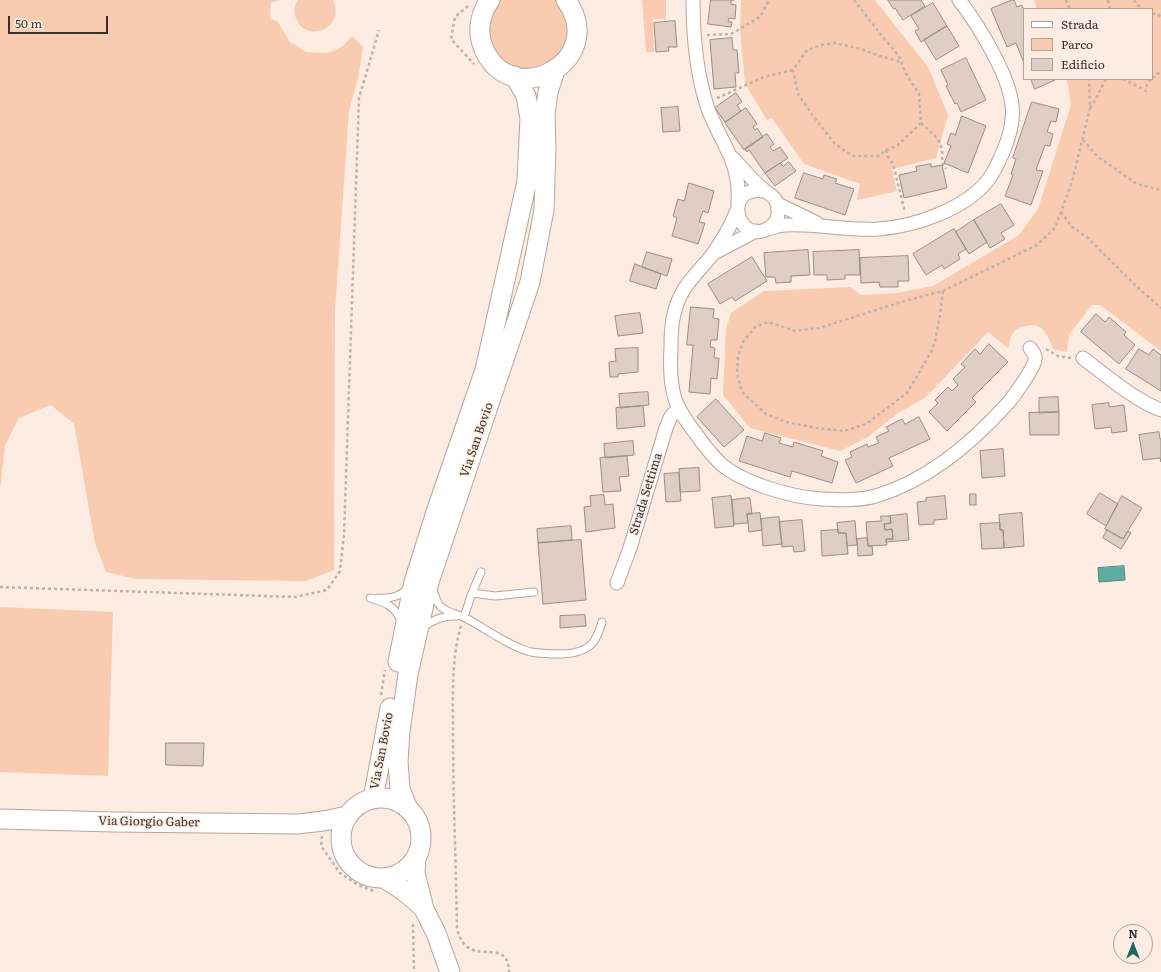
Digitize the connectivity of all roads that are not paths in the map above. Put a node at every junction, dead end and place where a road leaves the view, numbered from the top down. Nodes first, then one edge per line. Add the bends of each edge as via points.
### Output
1 (490, 0) edge
2 (566, 0) edge
3 (693, 0) edge
4 (959, 0) edge
5 (555, 70) junction
6 (515, 76) junction
7 (730, 155) junction
8 (764, 191) junction
9 (778, 204) junction
10 (738, 207) junction
11 (820, 225) junction
12 (761, 230) junction
13 (712, 254) junction
14 (1030, 348) road end
15 (1085, 358) road end
16 (679, 408) junction
17 (1161, 410) edge
18 (481, 572) dead end
19 (421, 582) junction
20 (617, 582) dead end
21 (472, 592) junction
22 (534, 592) dead end
23 (464, 617) junction
24 (602, 622) dead end
25 (411, 631) junction
26 (373, 799) junction
27 (408, 809) junction
28 (349, 815) junction
29 (0, 819) edge
30 (297, 824) junction
31 (341, 843) junction
32 (416, 857) junction
33 (381, 885) junction
34 (417, 914) junction
35 (450, 972) edge

1 - 6 main road, Via San Bovio via 481,22 481,41 492,61 502,70
2 - 5 main road, Via San Bovio via 574,15 576,37 566,61
3 - 7 street via 693,36 698,72 706,103
4 - 11 street via 987,42 1010,92 1010,132 990,178 971,196 955,206 908,224 879,229
5 - 6 main road, Via San Bovio via 532,78
5 - 19 main road, Via San Bovio via 545,114 544,210 530,282
6 - 19 main road, Via San Bovio via 526,96 530,118 527,181 485,370 437,509
7 - 8 street
7 - 10 street via 739,188
8 - 9 street
8 - 10 street via 746,194
9 - 11 street
9 - 12 street via 778,216 772,226
10 - 12 street via 738,216 744,226
10 - 13 street via 732,223
11 - 12 street via 784,225
12 - 13 street
13 - 16 street via 680,296 674,315 670,361 675,400
14 - 16 street via 1036,361 1017,393 994,418 967,444 937,466 908,483 878,496 849,500 807,498 773,490 739,476 720,463
15 - 17 street via 1121,387
16 - 20 street, Strada Settima via 671,416 666,428 630,548
18 - 21 lane
19 - 23 lane via 440,606
19 - 25 main road, Via San Bovio
19 - 25 lane via 393,597 370,598 394,608
21 - 22 lane via 495,596
21 - 23 lane
23 - 24 lane via 502,640 530,652 551,654 575,653 590,646 598,636
23 - 25 lane via 441,617
25 - 26 main road, Via San Bovio
25 - 27 main road, Via San Bovio via 398,762 400,789
26 - 27 main road, Via San Bovio via 394,801
26 - 28 main road, Via San Bovio via 361,804
27 - 32 main road, Via San Bovio via 418,823 420,831 421,840
28 - 30 main road, Via Giorgio Gaber via 338,819
28 - 31 main road, Via San Bovio via 342,827
29 - 30 main road, Via Giorgio Gaber
30 - 31 main road, Via Giorgio Gaber
31 - 33 main road via 350,864
32 - 33 main road via 407,868
32 - 34 main road
33 - 34 main road via 398,886 413,897
34 - 35 main road via 436,933

